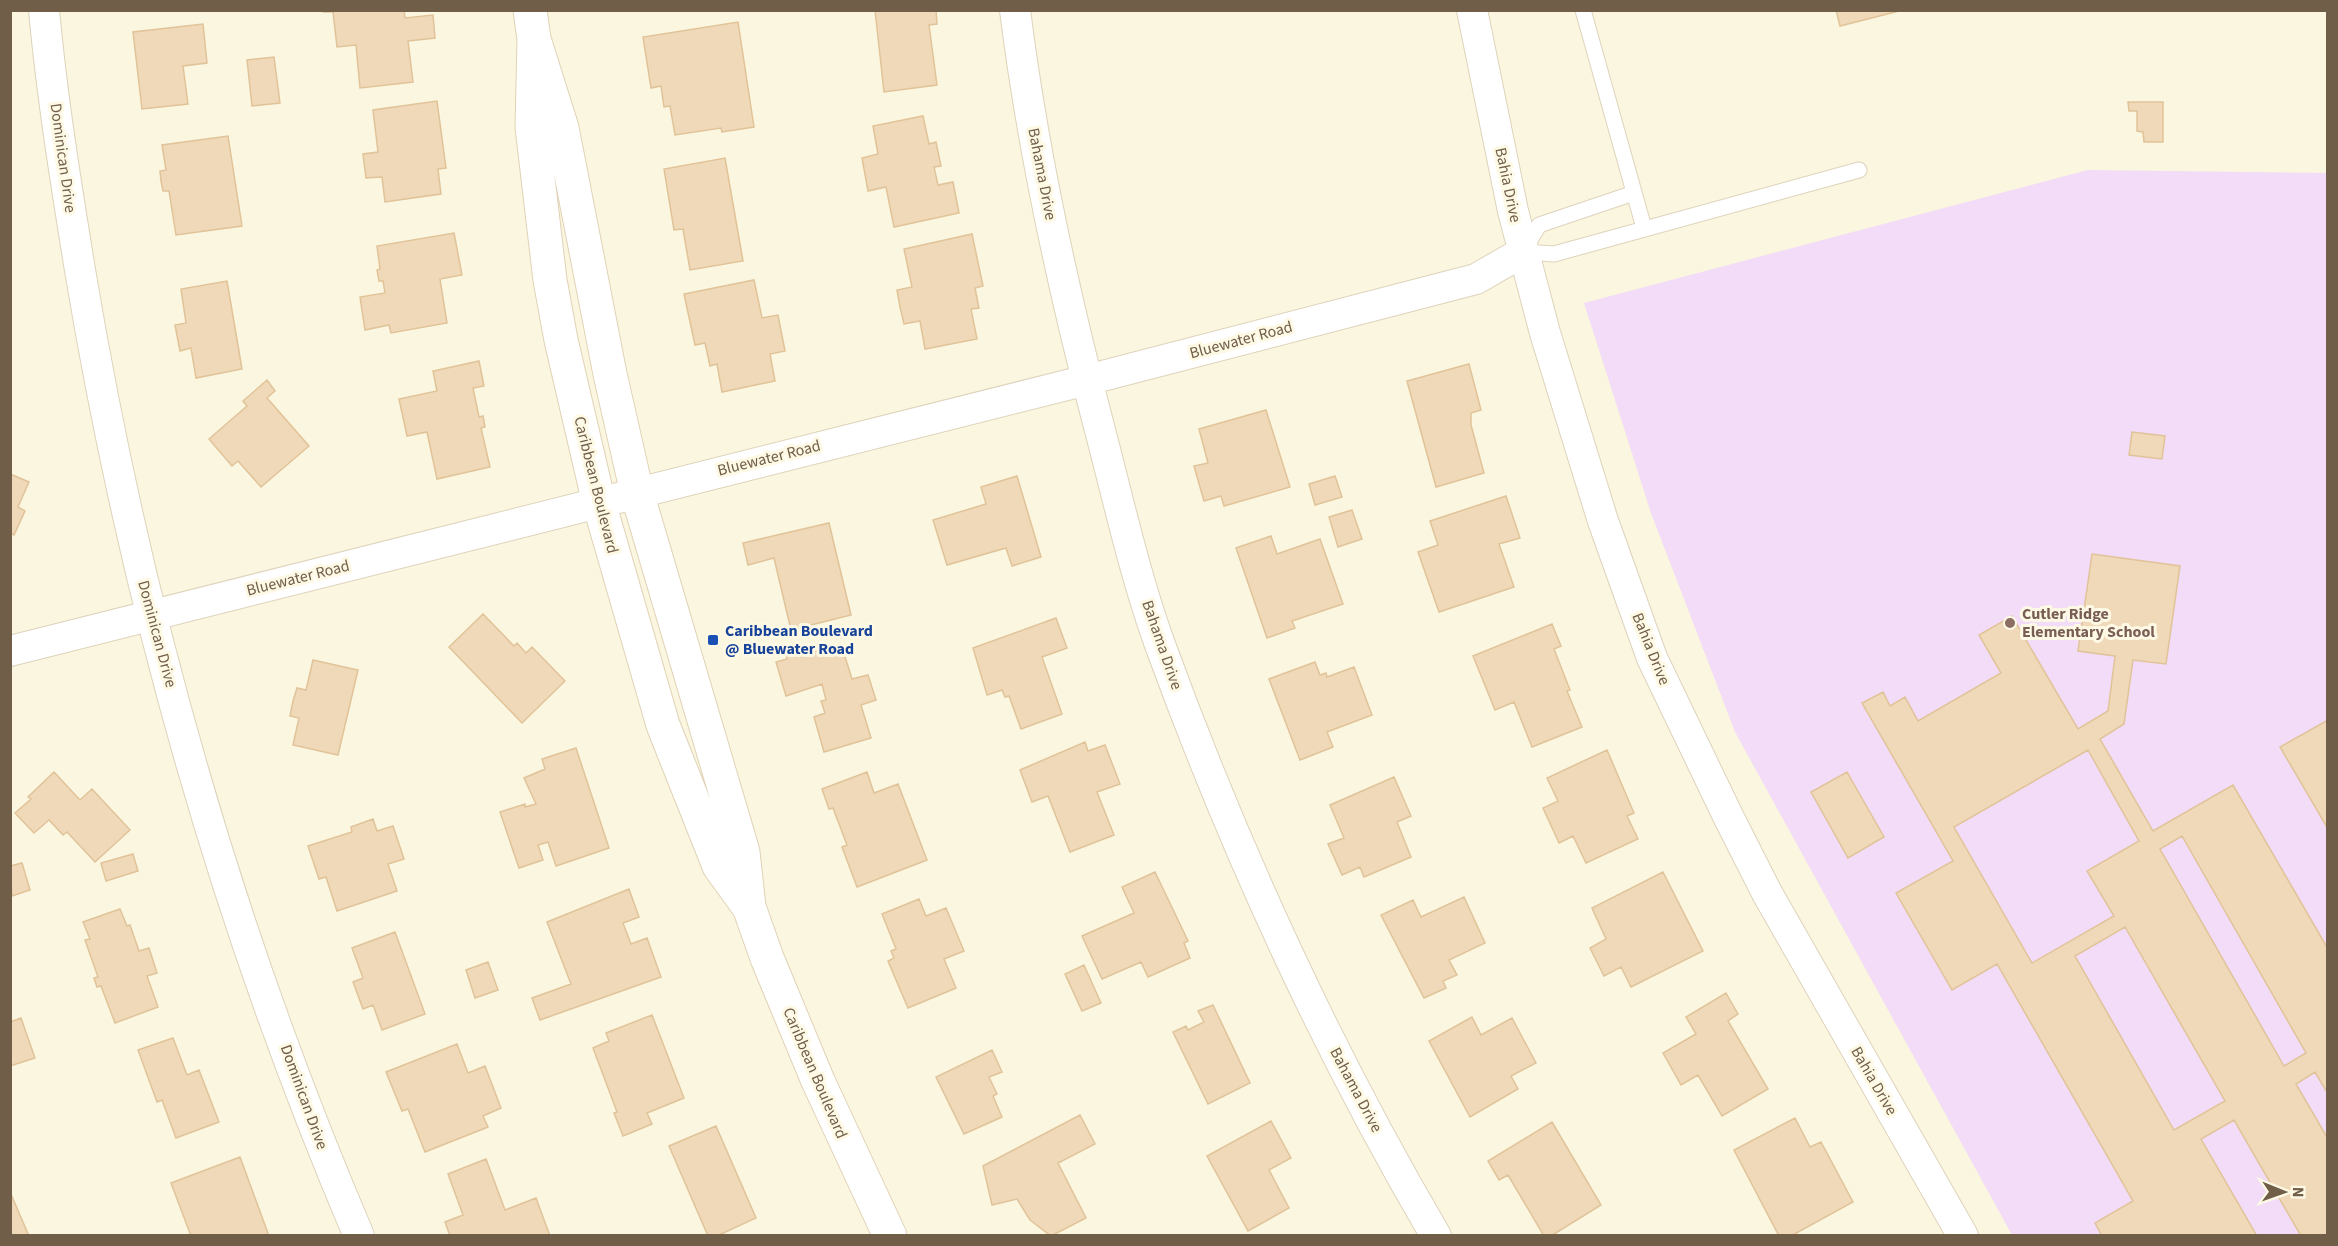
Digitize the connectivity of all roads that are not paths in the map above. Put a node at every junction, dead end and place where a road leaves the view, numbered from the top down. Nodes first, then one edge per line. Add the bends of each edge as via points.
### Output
1 (44, 10) edge
2 (1015, 10) edge
3 (1472, 10) edge
4 (1583, 10) edge
5 (532, 25) edge
6 (1859, 170) dead end
7 (1634, 193) junction
8 (1644, 228) junction
9 (1523, 252) junction
10 (1087, 380) junction
11 (637, 493) junction
12 (598, 503) junction
13 (152, 614) junction
14 (10, 651) edge
15 (748, 908) junction
16 (359, 1236) edge
17 (890, 1236) edge
18 (1436, 1236) edge
19 (1963, 1236) edge

1 - 13 street, Dominican Drive via 99,382
2 - 10 street, Bahama Drive via 1042,180
3 - 9 street, Bahia Drive
4 - 7 lane
5 - 11 street, Caribbean Boulevard via 561,128
5 - 12 street, Caribbean Boulevard via 532,127 550,280
6 - 8 lane
7 - 8 lane
7 - 9 lane via 1539,225
8 - 9 lane via 1554,254
9 - 10 street, Bluewater Road via 1476,279
9 - 19 street, Bahia Drive via 1564,400 1652,658 1767,893
10 - 11 street, Bluewater Road
10 - 18 street, Bahama Drive via 1158,640 1213,780 1275,929 1342,1064
11 - 12 street, Bluewater Road
11 - 15 street, Caribbean Boulevard via 743,852
12 - 13 street, Bluewater Road
12 - 15 street, Caribbean Boulevard via 663,724 719,866
13 - 14 street, Bluewater Road
13 - 16 street, Dominican Drive via 186,743 250,948 327,1161
15 - 17 street, Caribbean Boulevard via 805,1051

